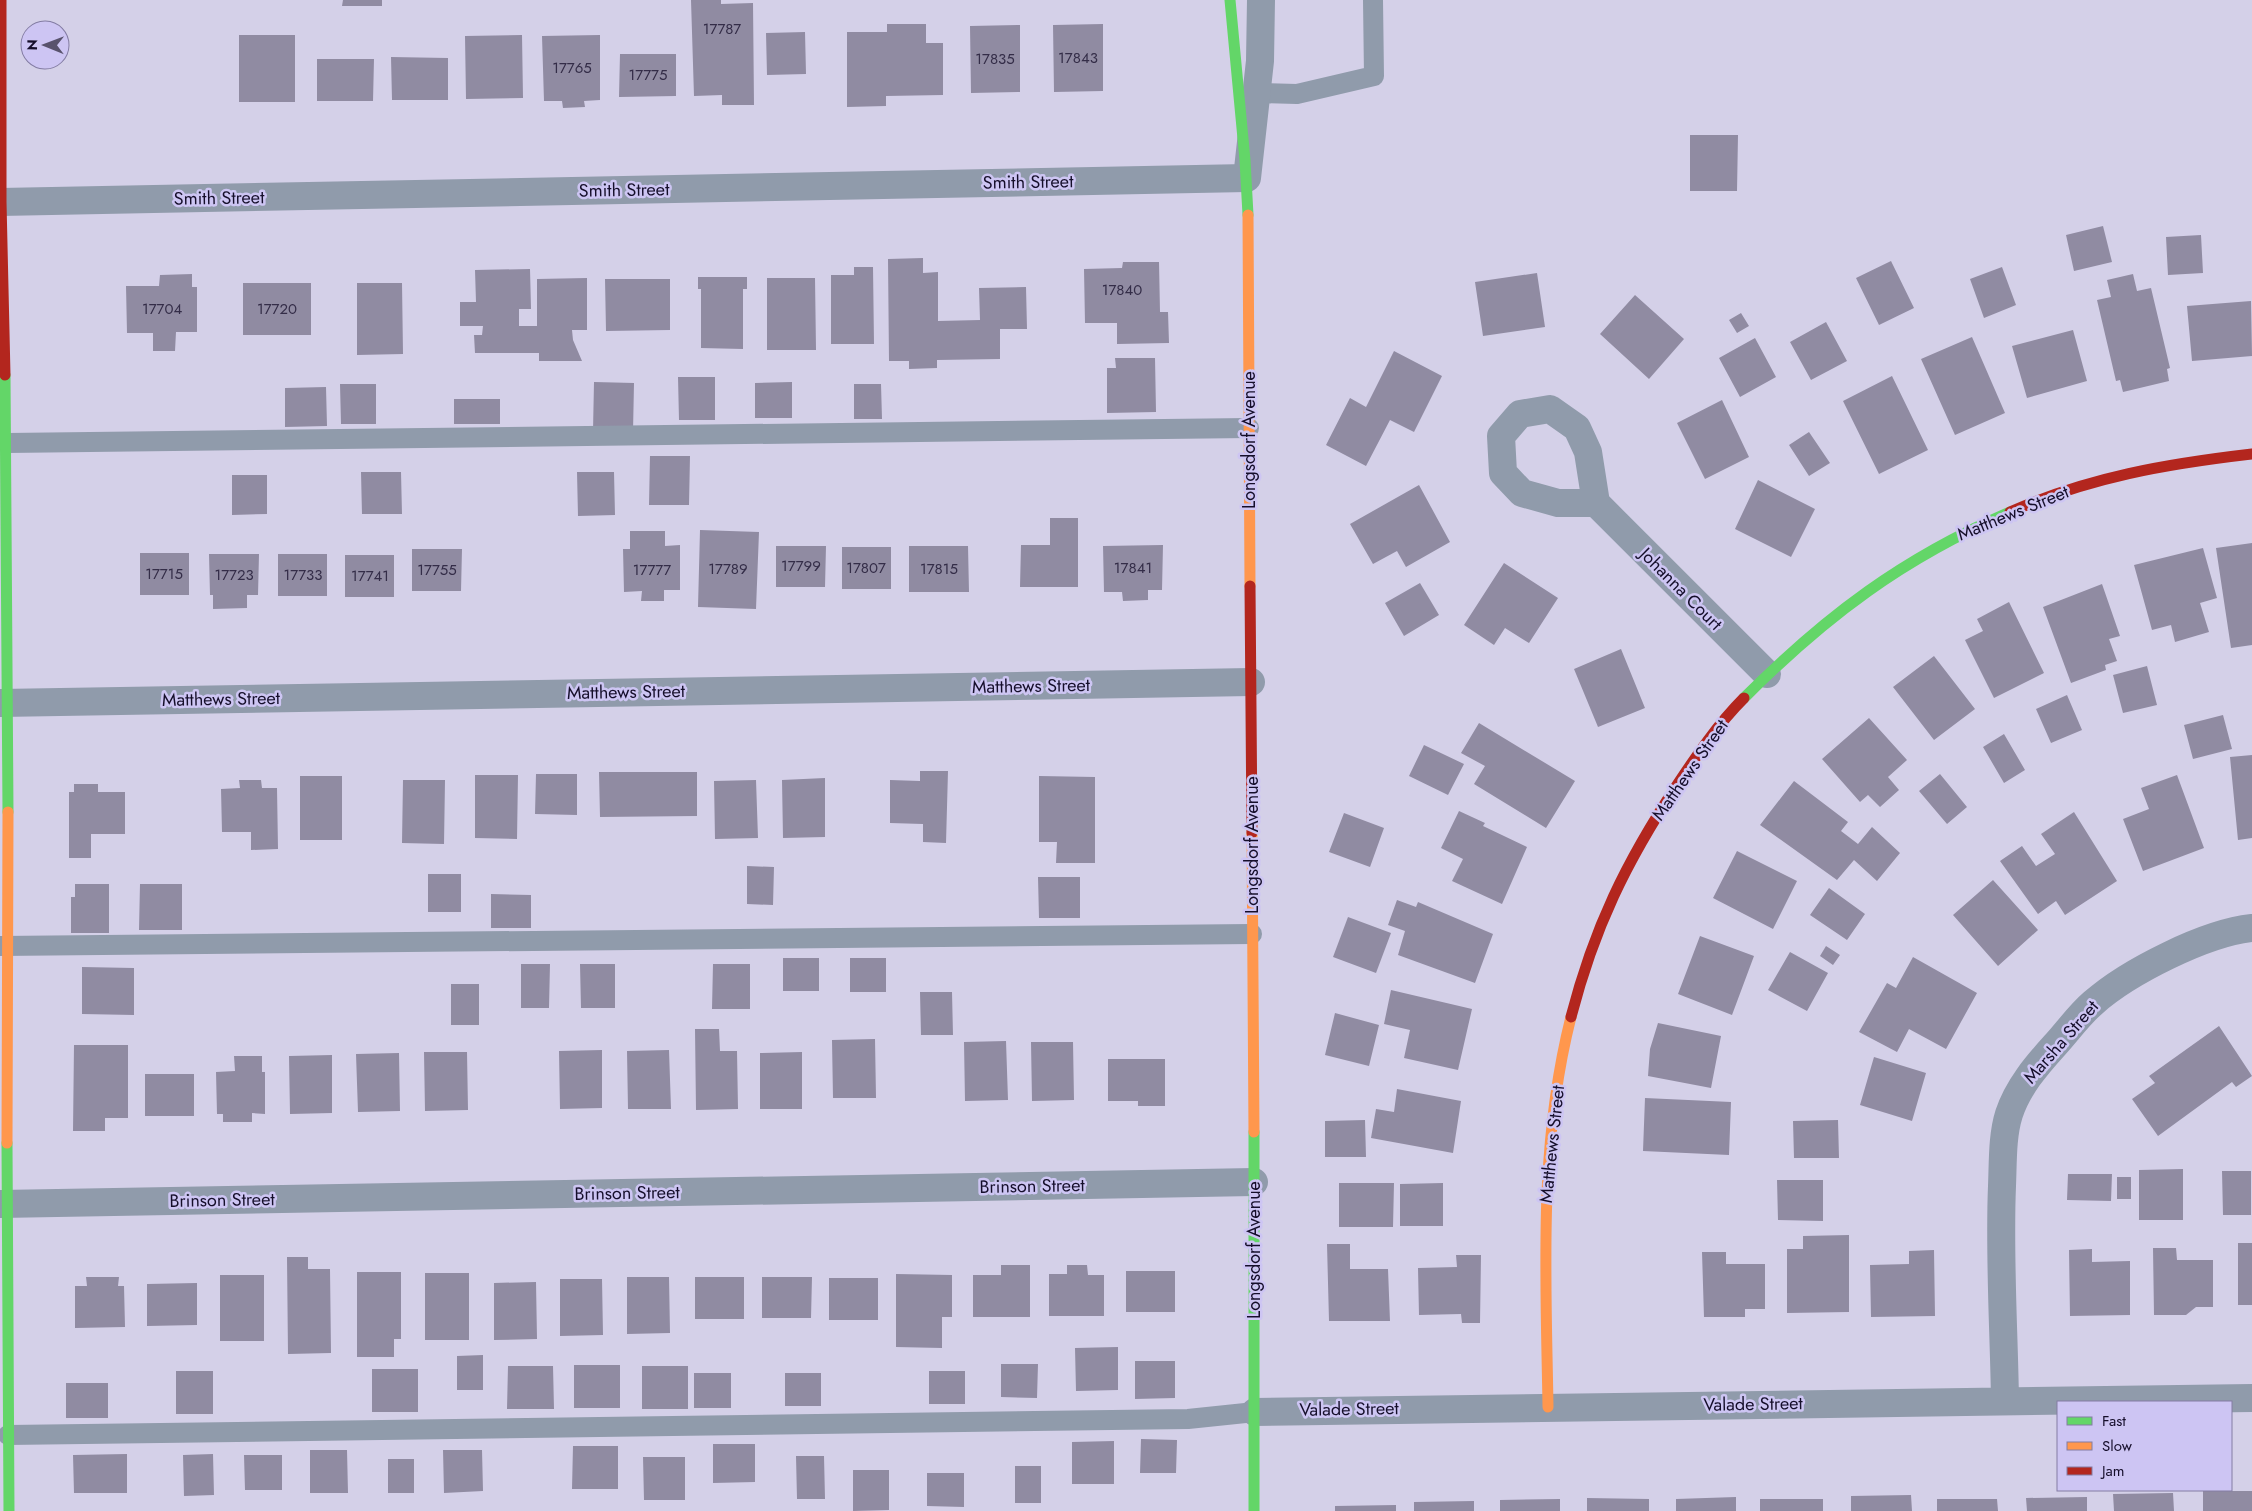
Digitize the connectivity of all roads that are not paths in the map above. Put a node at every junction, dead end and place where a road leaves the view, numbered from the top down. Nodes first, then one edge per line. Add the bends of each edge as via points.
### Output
1 (1, 0) edge
2 (1230, 0) edge
3 (1261, 0) edge
4 (1373, 0) edge
5 (1256, 93) junction
6 (1247, 178) junction
7 (0, 202) edge
8 (1249, 428) junction
9 (7, 443) junction
10 (2252, 454) edge
11 (1596, 503) dead end
12 (1766, 674) junction
13 (1251, 682) junction
14 (4, 703) edge
15 (2252, 928) edge
16 (1252, 934) junction
17 (4, 946) edge
18 (1254, 1182) junction
19 (3, 1204) edge
20 (2252, 1398) edge
21 (2005, 1401) junction
22 (1548, 1407) junction
23 (1255, 1412) junction
24 (8, 1435) junction
25 (9, 1511) edge
26 (1254, 1511) edge

1 - 7 street
2 - 6 street, Longsdorf Avenue
3 - 5 street, Longsdorf Avenue
4 - 5 lane via 1374,76 1297,94
5 - 6 street, Longsdorf Avenue
6 - 7 street, Smith Street
6 - 8 street, Longsdorf Avenue
7 - 9 street
8 - 9 lane
8 - 13 street, Longsdorf Avenue
9 - 14 street
10 - 12 street, Matthews Street via 2094,480 1971,527 1857,596
11 - 12 street, Johanna Court
12 - 22 street, Matthews Street via 1703,746 1646,832 1616,888 1594,940 1576,997 1554,1097 1546,1163
13 - 14 street, Matthews Street
13 - 16 street, Longsdorf Avenue
14 - 17 street
15 - 21 street, Marsha Street via 2201,942 2148,965 2120,983 2092,1004 2033,1070 2020,1090 2008,1115 2003,1156
16 - 17 lane
16 - 18 street, Longsdorf Avenue
17 - 19 street
18 - 19 street, Brinson Street
18 - 23 street, Longsdorf Avenue
19 - 24 street
20 - 21 street, Valade Street
21 - 22 street, Valade Street
22 - 23 street, Valade Street
23 - 24 lane via 1178,1419
23 - 26 street, Longsdorf Avenue
24 - 25 street

